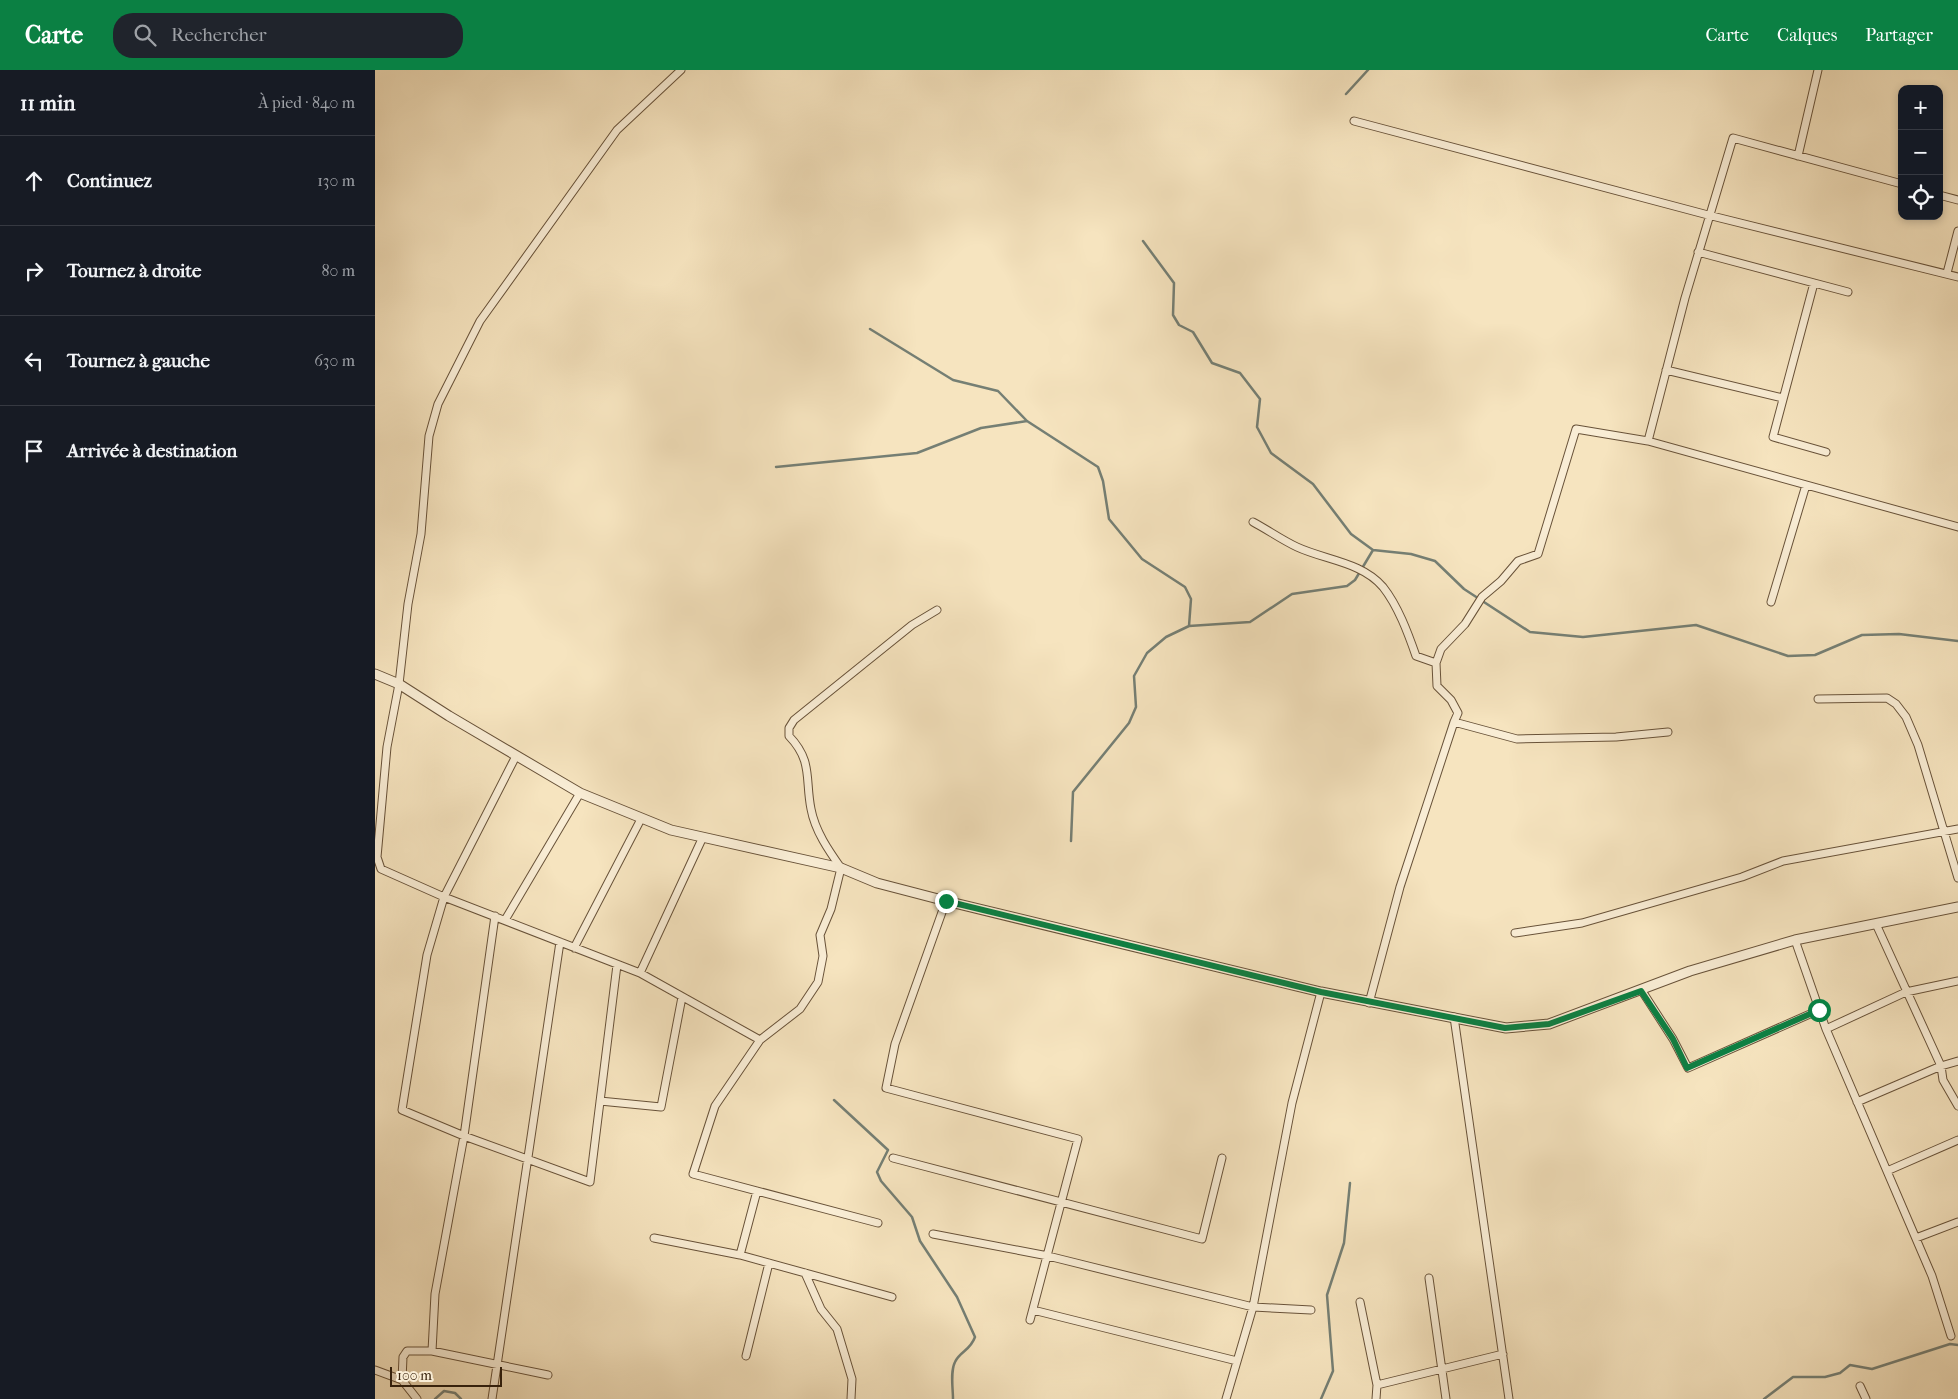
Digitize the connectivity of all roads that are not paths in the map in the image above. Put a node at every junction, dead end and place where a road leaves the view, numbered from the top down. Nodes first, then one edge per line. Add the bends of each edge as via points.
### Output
1 (681, 70) edge
2 (1818, 70) edge
3 (1354, 120) dead end
4 (1798, 156) junction
5 (1898, 183) edge
6 (1943, 195) edge
7 (1958, 200) edge
8 (1708, 215) junction
9 (1958, 231) edge
10 (1697, 252) junction
11 (1947, 274) junction
12 (1958, 277) edge
13 (1814, 283) junction
14 (1848, 292) dead end
15 (1666, 370) junction
16 (1783, 398) junction
17 (1648, 441) junction
18 (1826, 452) dead end
19 (1806, 485) junction
20 (1253, 522) dead end
21 (1958, 528) edge
22 (1771, 602) dead end
23 (937, 610) dead end
24 (1436, 663) junction
25 (375, 674) edge
26 (399, 684) junction
27 (1818, 699) dead end
28 (1454, 722) junction
29 (1668, 732) dead end
30 (517, 756) junction
31 (580, 793) junction
32 (641, 819) junction
33 (1958, 829) edge
34 (1944, 832) junction
35 (702, 839) junction
36 (841, 868) junction
37 (1958, 878) edge
38 (444, 897) junction
39 (946, 901) junction
40 (1958, 907) edge
41 (495, 916) junction
42 (505, 920) junction
43 (1876, 924) junction
44 (1515, 933) dead end
45 (1795, 940) junction
46 (560, 942) junction
47 (574, 948) junction
48 (617, 965) junction
49 (639, 974) junction
50 (1958, 981) edge
51 (1641, 991) junction
52 (1321, 992) junction
53 (1906, 992) junction
54 (683, 997) junction
55 (1369, 1003) junction
56 (1819, 1010) junction
57 (1454, 1017) junction
58 (1826, 1028) junction
59 (760, 1040) junction
60 (1958, 1061) edge
61 (1941, 1066) junction
62 (600, 1102) junction
63 (1857, 1102) junction
64 (1958, 1106) edge
65 (464, 1136) junction
66 (1958, 1140) edge
67 (893, 1158) dead end
68 (1222, 1158) dead end
69 (526, 1159) junction
70 (1887, 1172) junction
71 (757, 1191) junction
72 (1062, 1201) junction
73 (1958, 1222) edge
74 (878, 1223) dead end
75 (933, 1234) dead end
76 (654, 1238) dead end
77 (1916, 1238) junction
78 (740, 1254) junction
79 (1047, 1256) junction
80 (769, 1263) junction
81 (805, 1273) junction
82 (1429, 1278) dead end
83 (891, 1297) dead end
84 (1360, 1302) dead end
85 (1253, 1307) junction
86 (1033, 1310) junction
87 (1311, 1310) dead end
88 (1030, 1320) dead end
89 (1951, 1336) dead end
90 (432, 1351) junction
91 (1503, 1354) junction
92 (746, 1356) dead end
93 (1237, 1361) junction
94 (496, 1366) junction
95 (375, 1370) edge
96 (1441, 1370) junction
97 (548, 1375) dead end
98 (402, 1380) junction
99 (1377, 1385) junction
100 (1860, 1386) dead end
101 (417, 1399) edge
102 (493, 1399) edge
103 (851, 1399) edge
104 (1226, 1399) edge
105 (1376, 1399) edge
106 (1446, 1399) edge
107 (1509, 1399) edge
108 (1866, 1399) edge

1 - 26 street via 617,130 480,321 442,397 429,436 421,534 408,604
2 - 4 street
3 - 8 street
4 - 5 street
4 - 8 street via 1733,138
6 - 7 street
8 - 10 street
8 - 11 street
9 - 11 street
10 - 13 street
10 - 15 street
11 - 12 street
13 - 14 street
13 - 16 street
15 - 16 street
15 - 17 street
16 - 18 street via 1773,437
17 - 19 street
17 - 24 street via 1575,429 1538,554 1518,561 1482,598 1465,624 1441,649
19 - 21 street
19 - 22 street
20 - 24 street via 1298,547 1369,575 1383,587 1416,656
23 - 36 street via 912,626 794,720 789,728 789,736 801,748 805,759 811,811 822,839
24 - 28 street via 1437,686 1458,713
25 - 26 street
26 - 30 street
26 - 38 street via 387,747 377,857 381,869
27 - 34 street via 1887,698 1896,704 1906,717 1918,745
28 - 29 street via 1517,739 1616,737
28 - 55 street via 1400,887
30 - 31 street
30 - 38 street
31 - 32 street
31 - 42 street
32 - 35 street
32 - 47 street
33 - 34 street
34 - 37 street
34 - 44 street via 1783,861 1742,878 1582,923
35 - 36 street
35 - 49 street
36 - 39 street via 877,882
36 - 59 street via 831,909 820,935 823,956 818,982 800,1009
38 - 41 street
38 - 65 street via 427,955 403,1110
39 - 52 street
39 - 72 street via 895,1044 886,1088 1078,1140
40 - 43 street
41 - 42 street
41 - 65 street
42 - 46 street
43 - 45 street
43 - 53 street
45 - 51 street via 1691,971
45 - 56 street
46 - 47 street
46 - 69 street
47 - 48 street
48 - 49 street
48 - 62 street
49 - 54 street
50 - 53 street
51 - 56 street via 1673,1039 1687,1068
51 - 57 street via 1549,1024 1505,1028
52 - 55 street
52 - 85 street via 1292,1103
53 - 58 street
53 - 61 street
54 - 59 street
54 - 62 street via 661,1107
55 - 57 street
56 - 58 street
57 - 91 street
58 - 63 street
59 - 71 street via 715,1106 693,1174
60 - 61 street
61 - 63 street
61 - 64 street via 1943,1080
62 - 69 street via 590,1182
63 - 70 street
65 - 69 street
65 - 90 street via 435,1294
66 - 70 street
67 - 72 street
68 - 72 street via 1202,1239
69 - 94 street
70 - 77 street
71 - 74 street
71 - 78 street
72 - 79 street
73 - 77 street
75 - 79 street
76 - 78 street
77 - 89 street
78 - 80 street
79 - 85 street
79 - 86 street
80 - 81 street
80 - 92 street
81 - 83 street
81 - 103 street via 821,1309 837,1329 852,1379
82 - 96 street
84 - 99 street
85 - 87 street
85 - 93 street
86 - 88 street
86 - 93 street
90 - 94 street
90 - 98 street via 407,1351 403,1357
91 - 96 street
91 - 107 street
93 - 104 street
94 - 97 street
94 - 102 street
95 - 98 street
96 - 99 street
96 - 106 street
98 - 101 street
99 - 105 street
100 - 108 street

